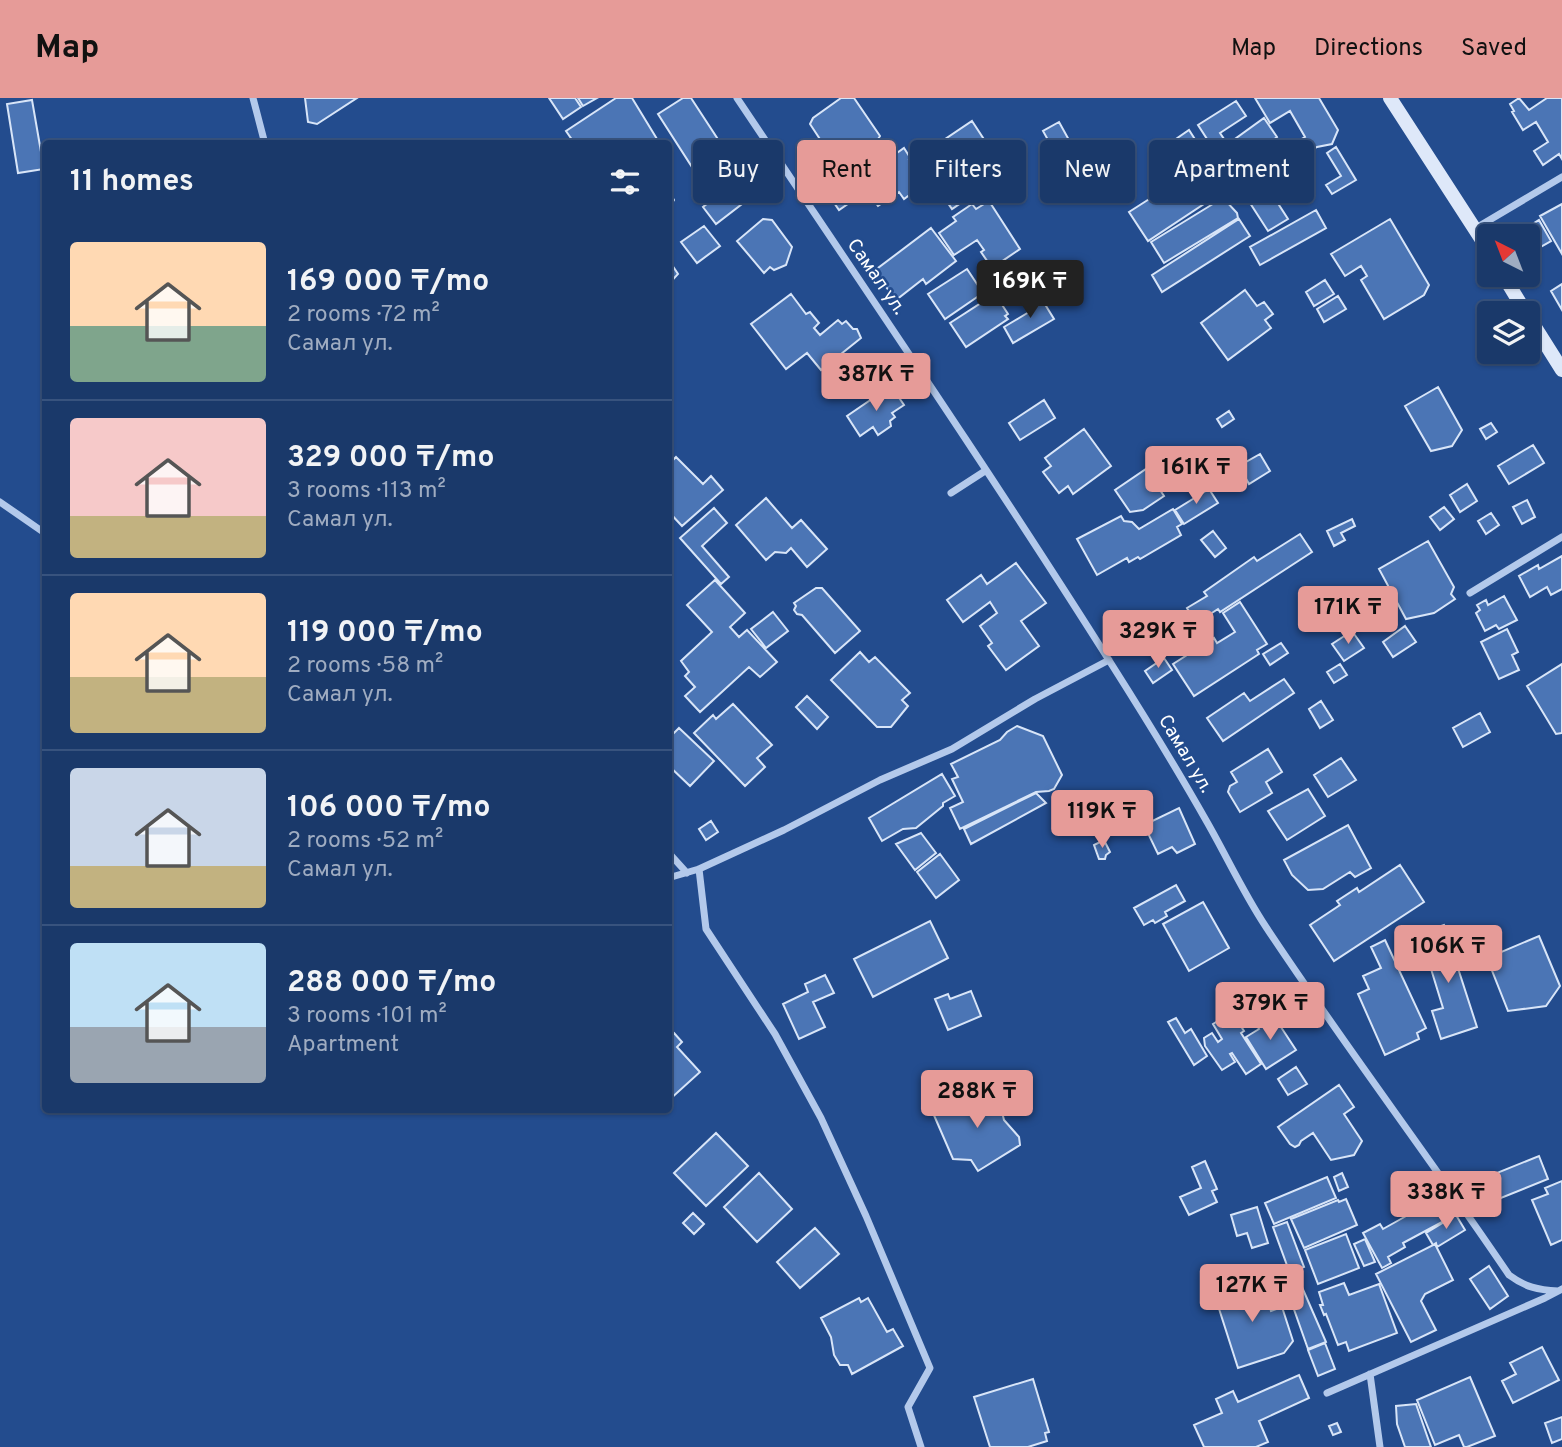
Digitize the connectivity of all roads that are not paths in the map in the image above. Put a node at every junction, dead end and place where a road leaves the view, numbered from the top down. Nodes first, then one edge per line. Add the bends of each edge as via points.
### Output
1 (253, 98) edge
2 (737, 98) edge
3 (1390, 98) edge
4 (264, 140) edge
5 (1562, 177) edge
6 (1476, 228) joint
7 (1540, 335) edge
8 (1562, 370) edge
9 (985, 471) junction
10 (951, 493) dead end
11 (0, 502) edge
12 (42, 531) edge
13 (1562, 537) edge
14 (1470, 593) dead end
15 (1109, 660) junction
16 (672, 856) edge
17 (699, 869) junction
18 (687, 873) junction
19 (672, 877) edge
20 (1560, 1290) edge
21 (1370, 1374) junction
22 (1327, 1393) dead end
23 (921, 1447) edge
24 (1380, 1447) edge

1 - 4 street
2 - 9 street, Самал ул.
3 - 6 main road
5 - 6 street
7 - 8 main road
9 - 10 street
9 - 15 street, Самал ул.
11 - 12 street
13 - 14 street
15 - 17 street via 952,749
15 - 20 street, Самал ул. via 1175,765 1263,922 1509,1275 1538,1290
16 - 18 street
17 - 18 street
17 - 23 street via 706,929 775,1034 821,1118 930,1367 908,1407
18 - 19 street
20 - 21 street
21 - 22 street
21 - 24 street

